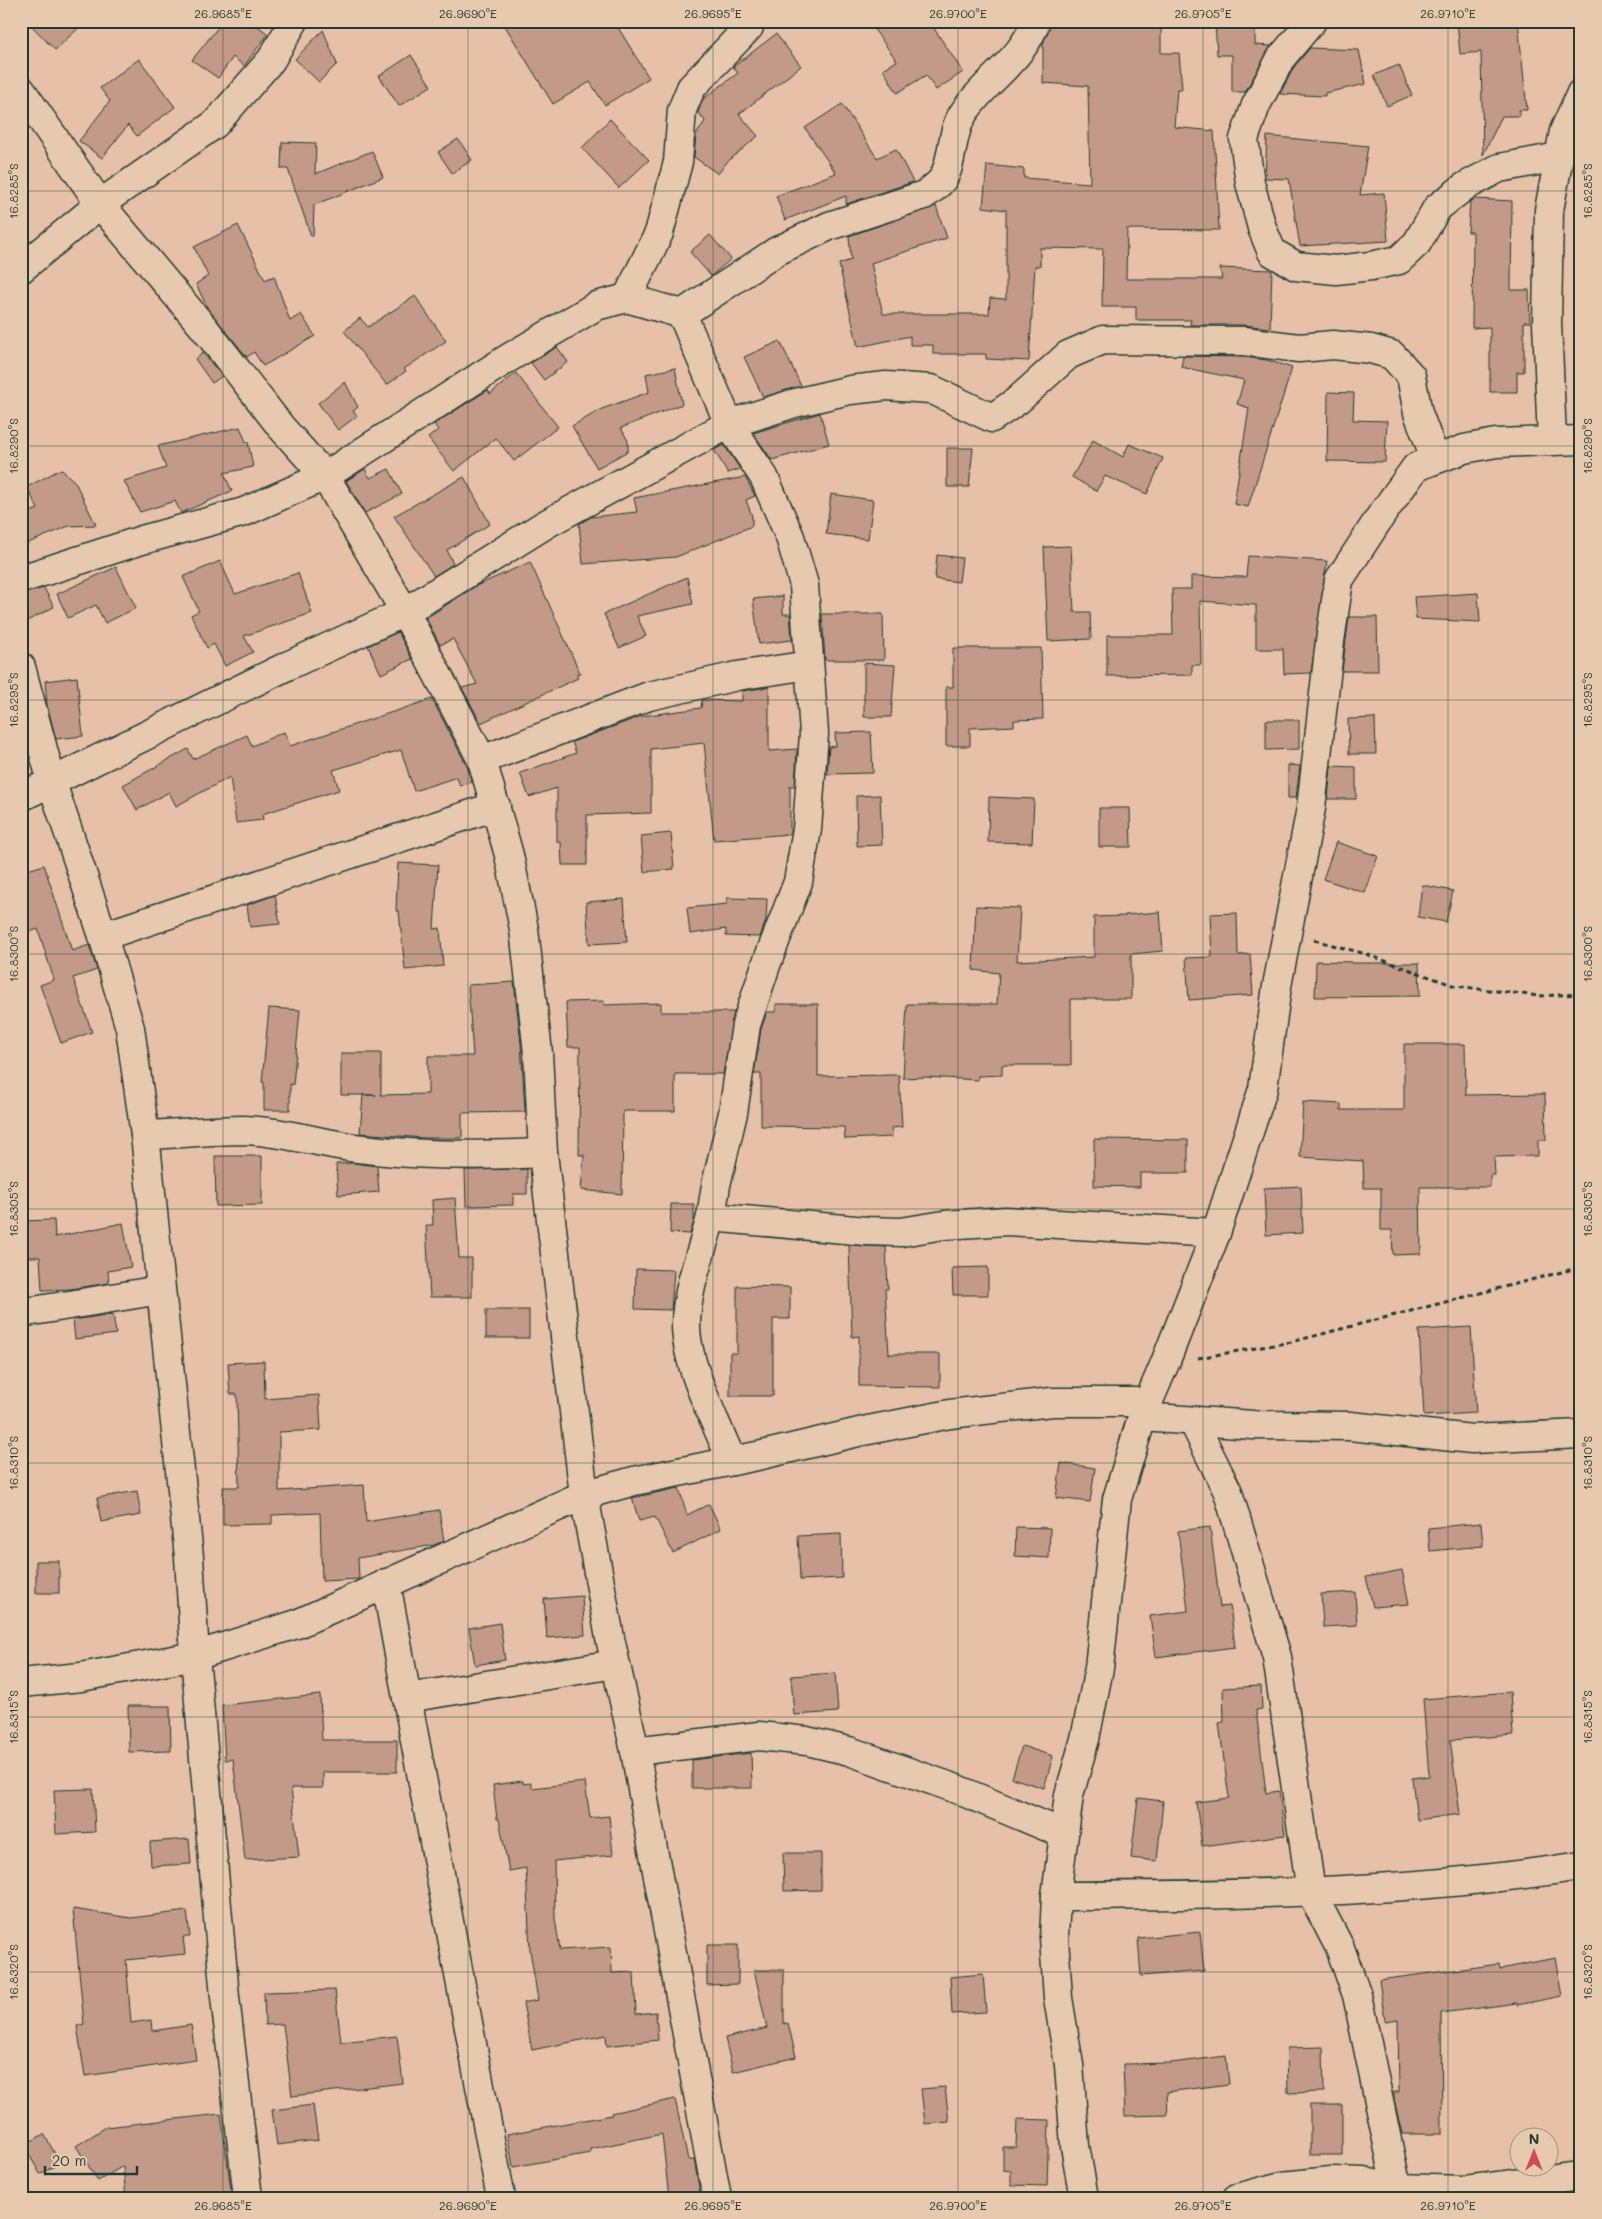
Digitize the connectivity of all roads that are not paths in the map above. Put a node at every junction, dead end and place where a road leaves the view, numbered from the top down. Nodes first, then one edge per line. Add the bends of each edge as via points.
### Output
1 (294, 21) edge
2 (749, 21) edge
3 (1036, 21) edge
4 (1312, 21) edge
5 (21, 90) edge
6 (1581, 93) edge
7 (1559, 157) junction
8 (100, 204) junction
9 (21, 269) edge
10 (627, 298) junction
11 (682, 314) junction
12 (729, 424) junction
13 (1552, 440) junction
14 (1581, 440) edge
15 (1434, 458) junction
16 (325, 476) junction
17 (21, 579) edge
18 (405, 612) junction
19 (809, 665) junction
20 (21, 667) edge
21 (482, 760) junction
22 (52, 783) junction
23 (21, 797) edge
24 (496, 806) junction
25 (103, 936) junction
26 (144, 1136) junction
27 (543, 1153) junction
28 (711, 1217) junction
29 (1216, 1233) junction
30 (160, 1290) junction
31 (21, 1313) edge
32 (1145, 1410) junction
33 (1193, 1421) junction
34 (1581, 1434) edge
35 (732, 1461) junction
36 (584, 1495) junction
37 (386, 1583) junction
38 (194, 1656) junction
39 (615, 1664) junction
40 (21, 1683) edge
41 (407, 1698) junction
42 (635, 1751) junction
43 (1064, 1834) junction
44 (1581, 1866) edge
45 (1311, 1892) junction
46 (1056, 1896) junction
47 (1581, 2176) edge
48 (1398, 2193) edge
49 (248, 2198) edge
50 (501, 2198) edge
51 (717, 2198) edge
52 (1084, 2198) edge
53 (1237, 2198) edge

1 - 8 street via 272,60 215,124
2 - 10 street via 749,27 691,88 682,110 678,162 659,232
3 - 11 street via 1028,41 976,96 962,116 942,180 936,186 924,195 828,226 777,251
4 - 7 street via 1281,58 1256,105 1244,139 1250,183 1262,228 1272,252 1296,266 1336,270 1399,260 1417,243 1438,208 1464,187 1499,168
5 - 8 street
6 - 7 street via 1564,131
7 - 13 street via 1548,220 1547,322
8 - 9 street
8 - 16 street via 205,329 281,427
10 - 11 street
10 - 16 street via 596,306
11 - 12 street
12 - 15 street via 850,390 886,386 931,389 992,418 1017,401 1068,355 1103,340 1244,341 1299,348 1371,348 1392,355 1410,376 1418,413
12 - 18 street via 546,524
12 - 19 street via 764,477 790,537 804,585
13 - 14 street
13 - 15 street via 1496,443
15 - 29 street via 1416,467 1340,580 1311,808 1277,986 1263,1089
16 - 17 street via 244,512 142,540
16 - 18 street
18 - 21 street
18 - 22 street via 287,666
19 - 21 street via 737,676 649,696
19 - 28 street via 814,734 807,829 798,882 746,1025 734,1113
20 - 22 street
21 - 24 street
22 - 23 street
22 - 25 street
24 - 25 street
24 - 27 street via 524,929 538,1052
25 - 26 street via 130,1028
26 - 27 street via 244,1130 411,1154 486,1156
26 - 30 street
27 - 36 street
28 - 29 street via 866,1231 901,1232 944,1225 1006,1222
28 - 35 street via 690,1289 686,1324 689,1354
29 - 32 street
30 - 31 street
30 - 38 street via 189,1557
32 - 33 street
32 - 35 street via 1052,1402 950,1414
32 - 43 street via 1117,1499 1099,1668 1085,1739 1069,1795
33 - 34 street via 1350,1426 1472,1439
33 - 45 street via 1228,1492 1277,1657
35 - 36 street
36 - 37 street
36 - 39 street
37 - 38 street via 297,1624
37 - 41 street
38 - 40 street via 81,1677
38 - 49 street via 225,1997
39 - 41 street
39 - 42 street
41 - 50 street
42 - 43 street via 759,1736 807,1741 849,1750 954,1788
42 - 51 street
43 - 46 street
44 - 45 street via 1461,1881
45 - 46 street
45 - 48 street via 1340,1948 1357,1995
46 - 52 street via 1054,1938 1058,1998
47 - 48 street via 1464,2190
48 - 53 street via 1364,2182 1331,2181 1282,2186

